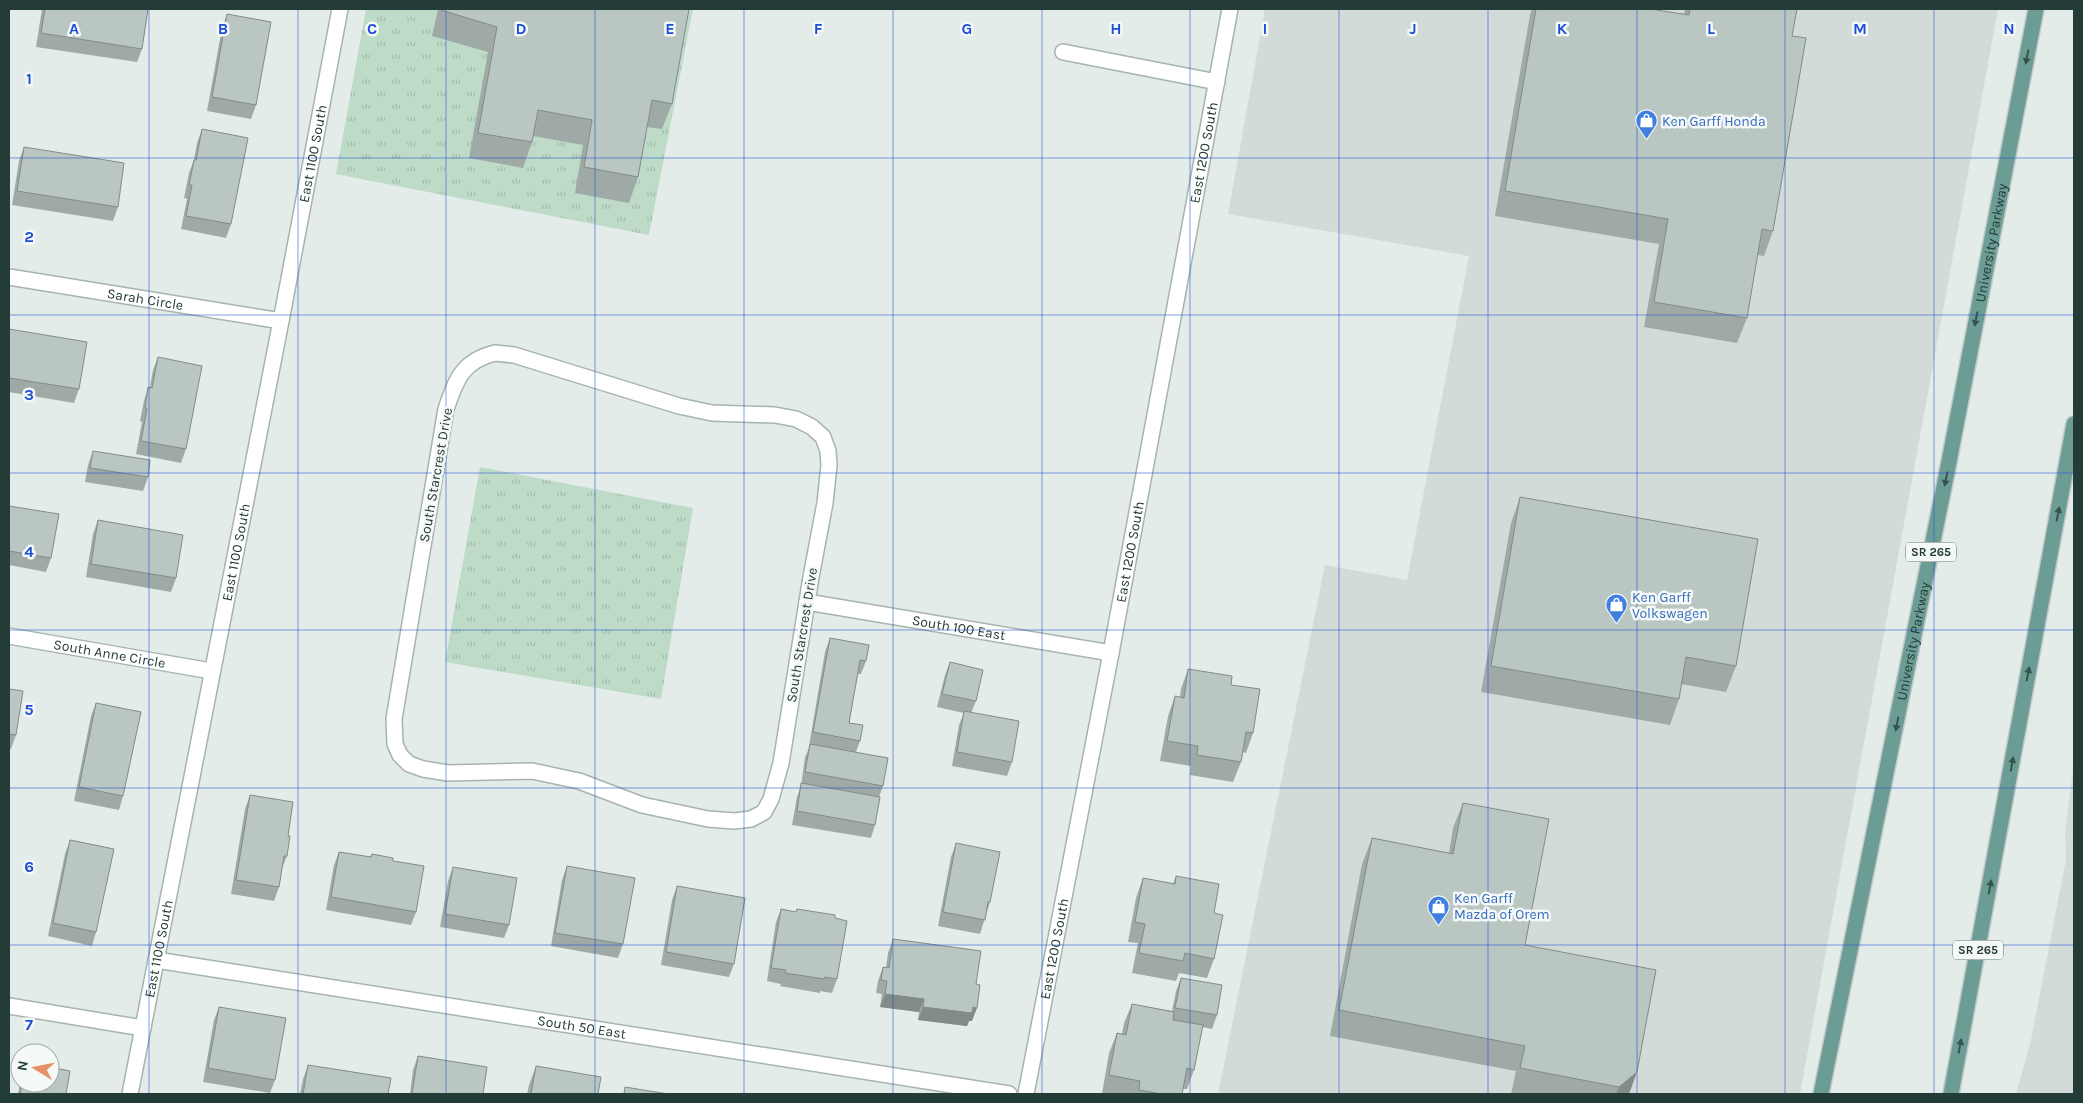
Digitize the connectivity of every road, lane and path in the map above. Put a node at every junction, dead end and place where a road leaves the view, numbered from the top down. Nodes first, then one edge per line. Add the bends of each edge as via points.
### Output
1 (340, 9) edge
2 (1230, 9) edge
3 (2036, 9) edge
4 (1063, 52) dead end
5 (1217, 82) junction
6 (9, 277) edge
7 (281, 321) junction
8 (2074, 424) edge
9 (807, 602) junction
10 (9, 636) edge
11 (1110, 652) junction
12 (211, 671) junction
13 (156, 960) junction
14 (9, 1006) edge
15 (142, 1028) junction
16 (130, 1094) edge
17 (1009, 1094) edge
18 (1026, 1094) edge
19 (1821, 1094) edge
20 (1951, 1094) edge

1 - 7 street, East 1100 South
2 - 5 street, East 1200 South
3 -> 19 main road, University Parkway / SR 265 via 1948,467
4 - 5 street
5 - 11 street, East 1200 South
6 - 7 street, Sarah Circle
7 - 12 street, East 1100 South
20 -> 8 main road, SR 265
9 - 9 street, South Starcrest Drive via 829,465 823,437 812,427 796,419 775,415 712,412 679,406 514,355 494,353 483,356 457,378 446,408 394,719 395,744 409,764 423,769 448,773 532,771 579,780 652,807 708,819 751,819 764,812 781,764
9 - 11 street, South 100 East
10 - 12 street, South Anne Circle
11 - 18 street, East 1200 South
12 - 13 street, East 1100 South
13 - 15 street, East 1100 South
13 - 17 street, South 50 East
14 - 15 street
15 - 16 street, East 1100 South

